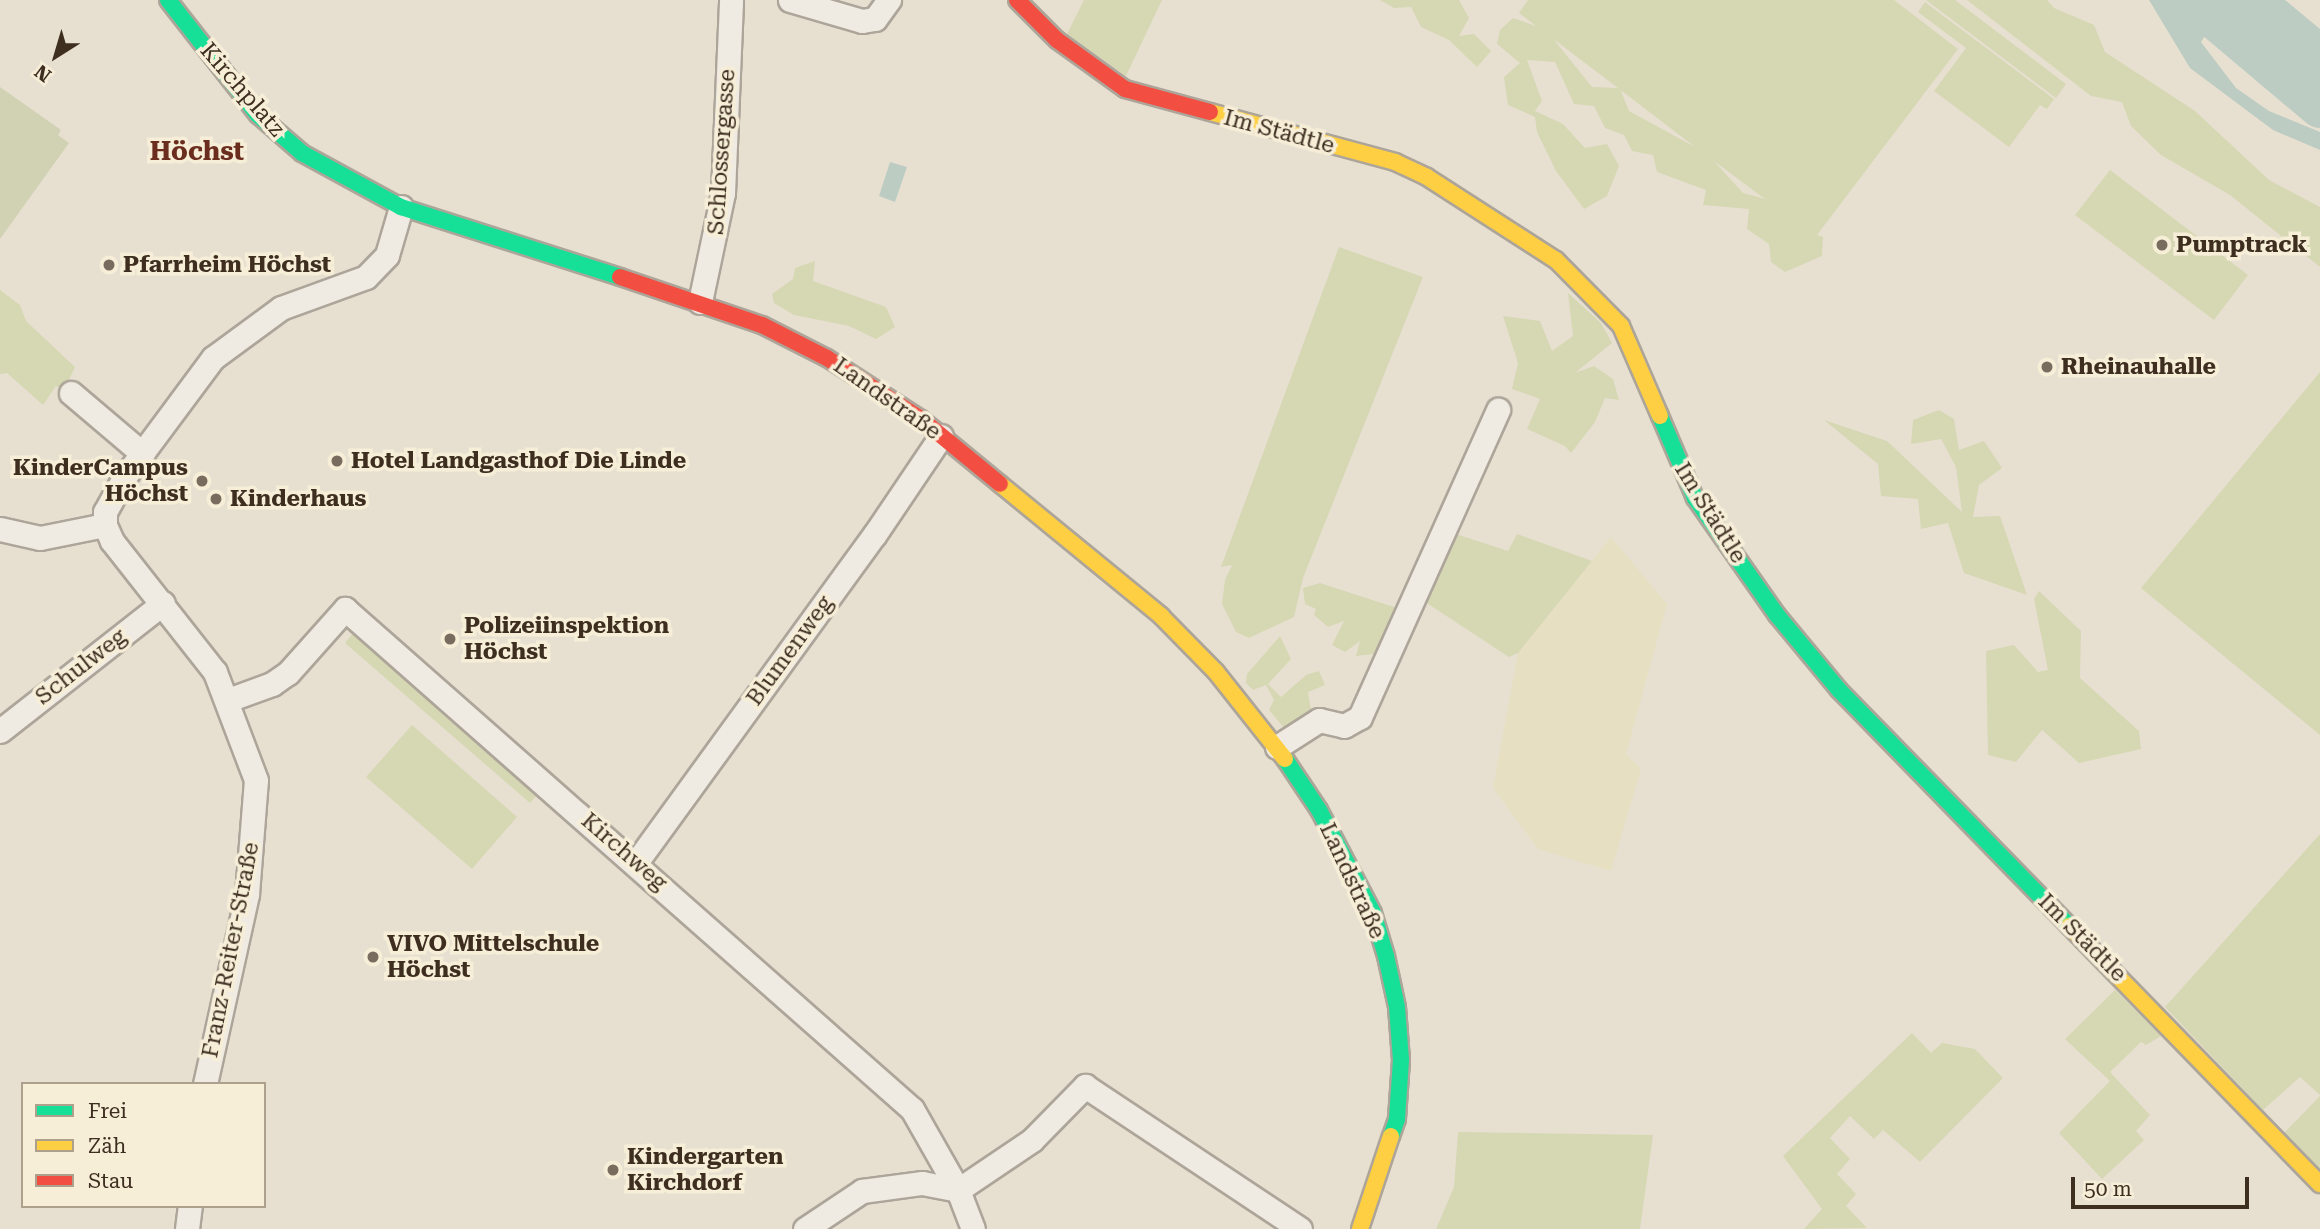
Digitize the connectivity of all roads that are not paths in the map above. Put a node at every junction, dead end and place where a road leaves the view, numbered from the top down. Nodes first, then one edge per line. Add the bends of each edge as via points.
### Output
1 (168, 0) edge
2 (731, 0) edge
3 (790, 0) edge
4 (889, 0) edge
5 (1017, 0) edge
6 (401, 207) junction
7 (700, 302) junction
8 (71, 393) dead end
9 (1498, 410) dead end
10 (941, 436) junction
11 (143, 454) junction
12 (105, 525) junction
13 (0, 529) edge
14 (163, 603) junction
15 (228, 699) junction
16 (0, 731) edge
17 (1277, 747) junction
18 (635, 864) junction
19 (205, 1082) edge
20 (2320, 1184) edge
21 (958, 1190) junction
22 (190, 1208) edge
23 (1364, 1228) edge
24 (187, 1229) edge
25 (805, 1229) edge
26 (973, 1229) edge
27 (1300, 1229) edge

1 - 6 main road, Kirchplatz via 236,90 284,139 345,180
2 - 7 street, Schlossergasse via 723,193
3 - 4 street via 862,21 875,19
5 - 20 main road, Im Städtle via 1057,40 1125,89 1395,162 1427,177 1556,260 1621,326 1695,498 1777,615 1839,690
6 - 7 main road, Landstraße
6 - 11 street via 387,256 366,277 281,308 229,343
7 - 10 main road, Landstraße via 762,325 827,358
8 - 11 street
9 - 17 street via 1364,710 1345,726 1319,720
10 - 17 main road, Landstraße via 1161,616 1216,672
10 - 18 street, Blumenweg
11 - 12 street via 112,495
12 - 13 street via 40,538
12 - 14 street, Franz-Reiter-Straße via 112,541
14 - 15 street, Franz-Reiter-Straße via 196,642
14 - 16 street, Schulweg
15 - 18 street, Kirchweg via 272,684 288,673 345,609
15 - 19 street, Franz-Reiter-Straße via 254,771 256,819 241,924
17 - 23 main road, Landstraße via 1319,810 1373,913 1397,1007 1401,1060 1397,1119
18 - 21 street, Kirchweg via 912,1109
21 - 25 street via 922,1183 862,1191
21 - 26 street, Kirchweg
21 - 27 street via 1032,1140 1085,1086
22 - 24 street

